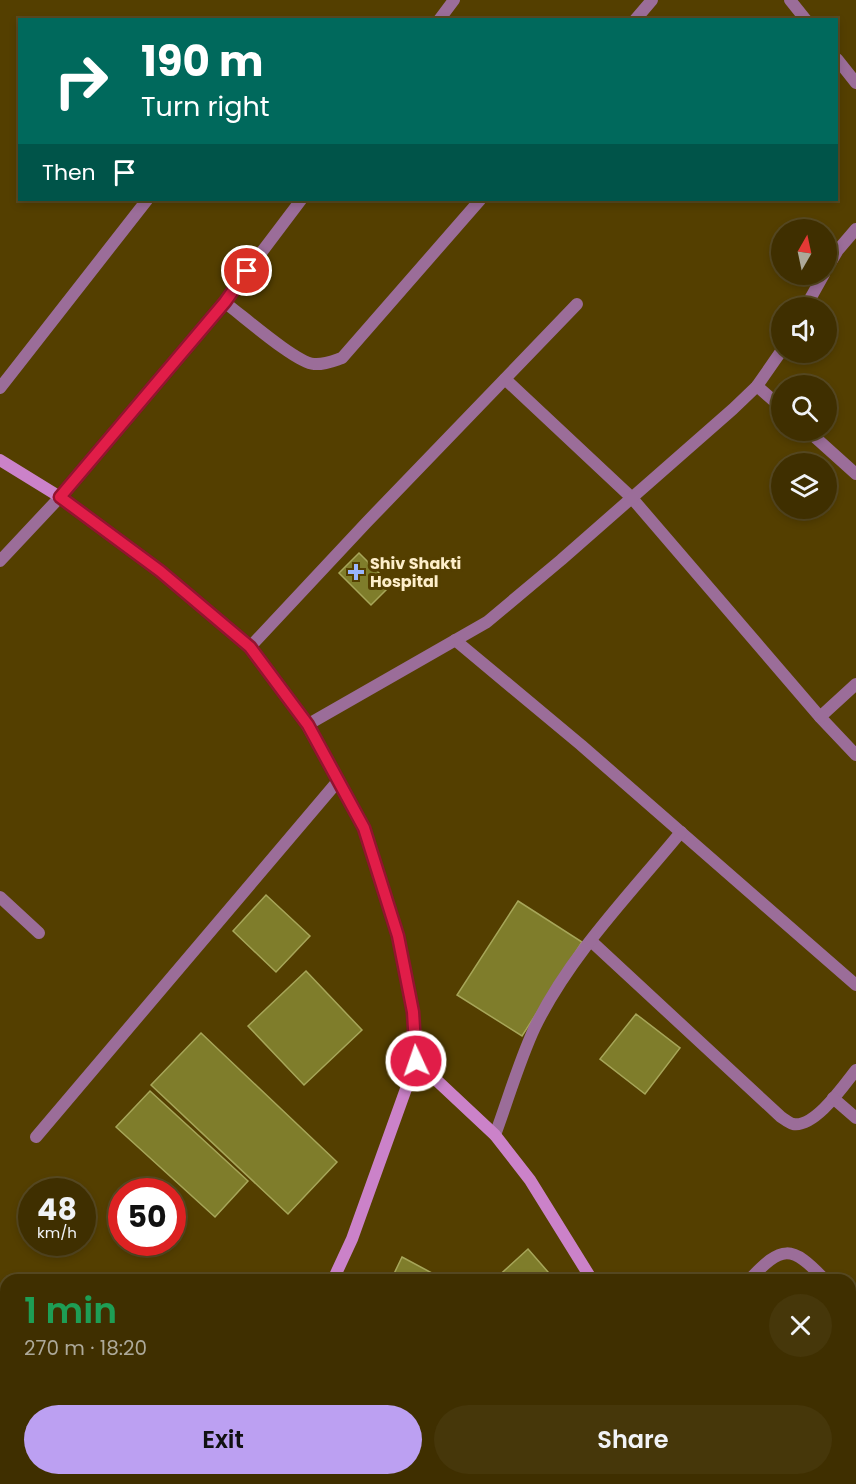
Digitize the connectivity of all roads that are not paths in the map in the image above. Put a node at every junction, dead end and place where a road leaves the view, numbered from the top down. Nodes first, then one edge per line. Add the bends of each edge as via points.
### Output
1 (454, 0) edge
2 (652, 0) edge
3 (790, 0) edge
4 (440, 18) edge
5 (637, 18) edge
6 (804, 18) edge
7 (838, 60) edge
8 (856, 83) edge
9 (146, 201) edge
10 (300, 201) edge
11 (479, 201) edge
12 (856, 229) edge
13 (837, 252) edge
14 (225, 302) junction
15 (577, 304) dead end
16 (773, 363) edge
17 (505, 379) junction
18 (757, 386) junction
19 (0, 388) edge
20 (771, 398) edge
21 (819, 441) edge
22 (0, 460) edge
23 (856, 474) edge
24 (60, 497) junction
25 (631, 497) junction
26 (0, 561) edge
27 (455, 640) junction
28 (250, 647) junction
29 (856, 684) edge
30 (820, 717) junction
31 (308, 725) junction
32 (856, 755) edge
33 (338, 781) junction
34 (681, 832) junction
35 (0, 897) edge
36 (39, 933) dead end
37 (591, 941) junction
38 (856, 985) edge
39 (416, 1061) junction
40 (856, 1070) edge
41 (833, 1098) junction
42 (856, 1118) edge
43 (495, 1135) junction
44 (36, 1137) dead end
45 (336, 1274) edge
46 (588, 1274) edge
47 (754, 1274) edge
48 (819, 1274) edge

1 - 4 street
2 - 5 street
3 - 6 street
7 - 8 street
9 - 19 street
10 - 14 street
11 - 14 street via 342,358 313,364 298,358
12 - 13 street
14 - 24 street
15 - 17 street
16 - 18 street
17 - 25 street
17 - 28 street
18 - 20 street
18 - 25 street
21 - 23 street
22 - 24 main road
24 - 26 street
24 - 28 main road via 160,571
25 - 27 street via 487,622
25 - 30 street
27 - 31 street
27 - 34 street
28 - 31 main road
29 - 30 street
30 - 32 street
31 - 33 main road
33 - 39 main road via 364,828 398,936 413,1012
33 - 44 street
34 - 37 street
34 - 38 street
35 - 36 street
37 - 41 street via 781,1117 792,1124 805,1124
37 - 43 street via 535,1028
39 - 43 main road
39 - 45 main road
40 - 41 street
41 - 42 street
43 - 46 main road via 530,1180
47 - 48 street via 780,1253 809,1263

